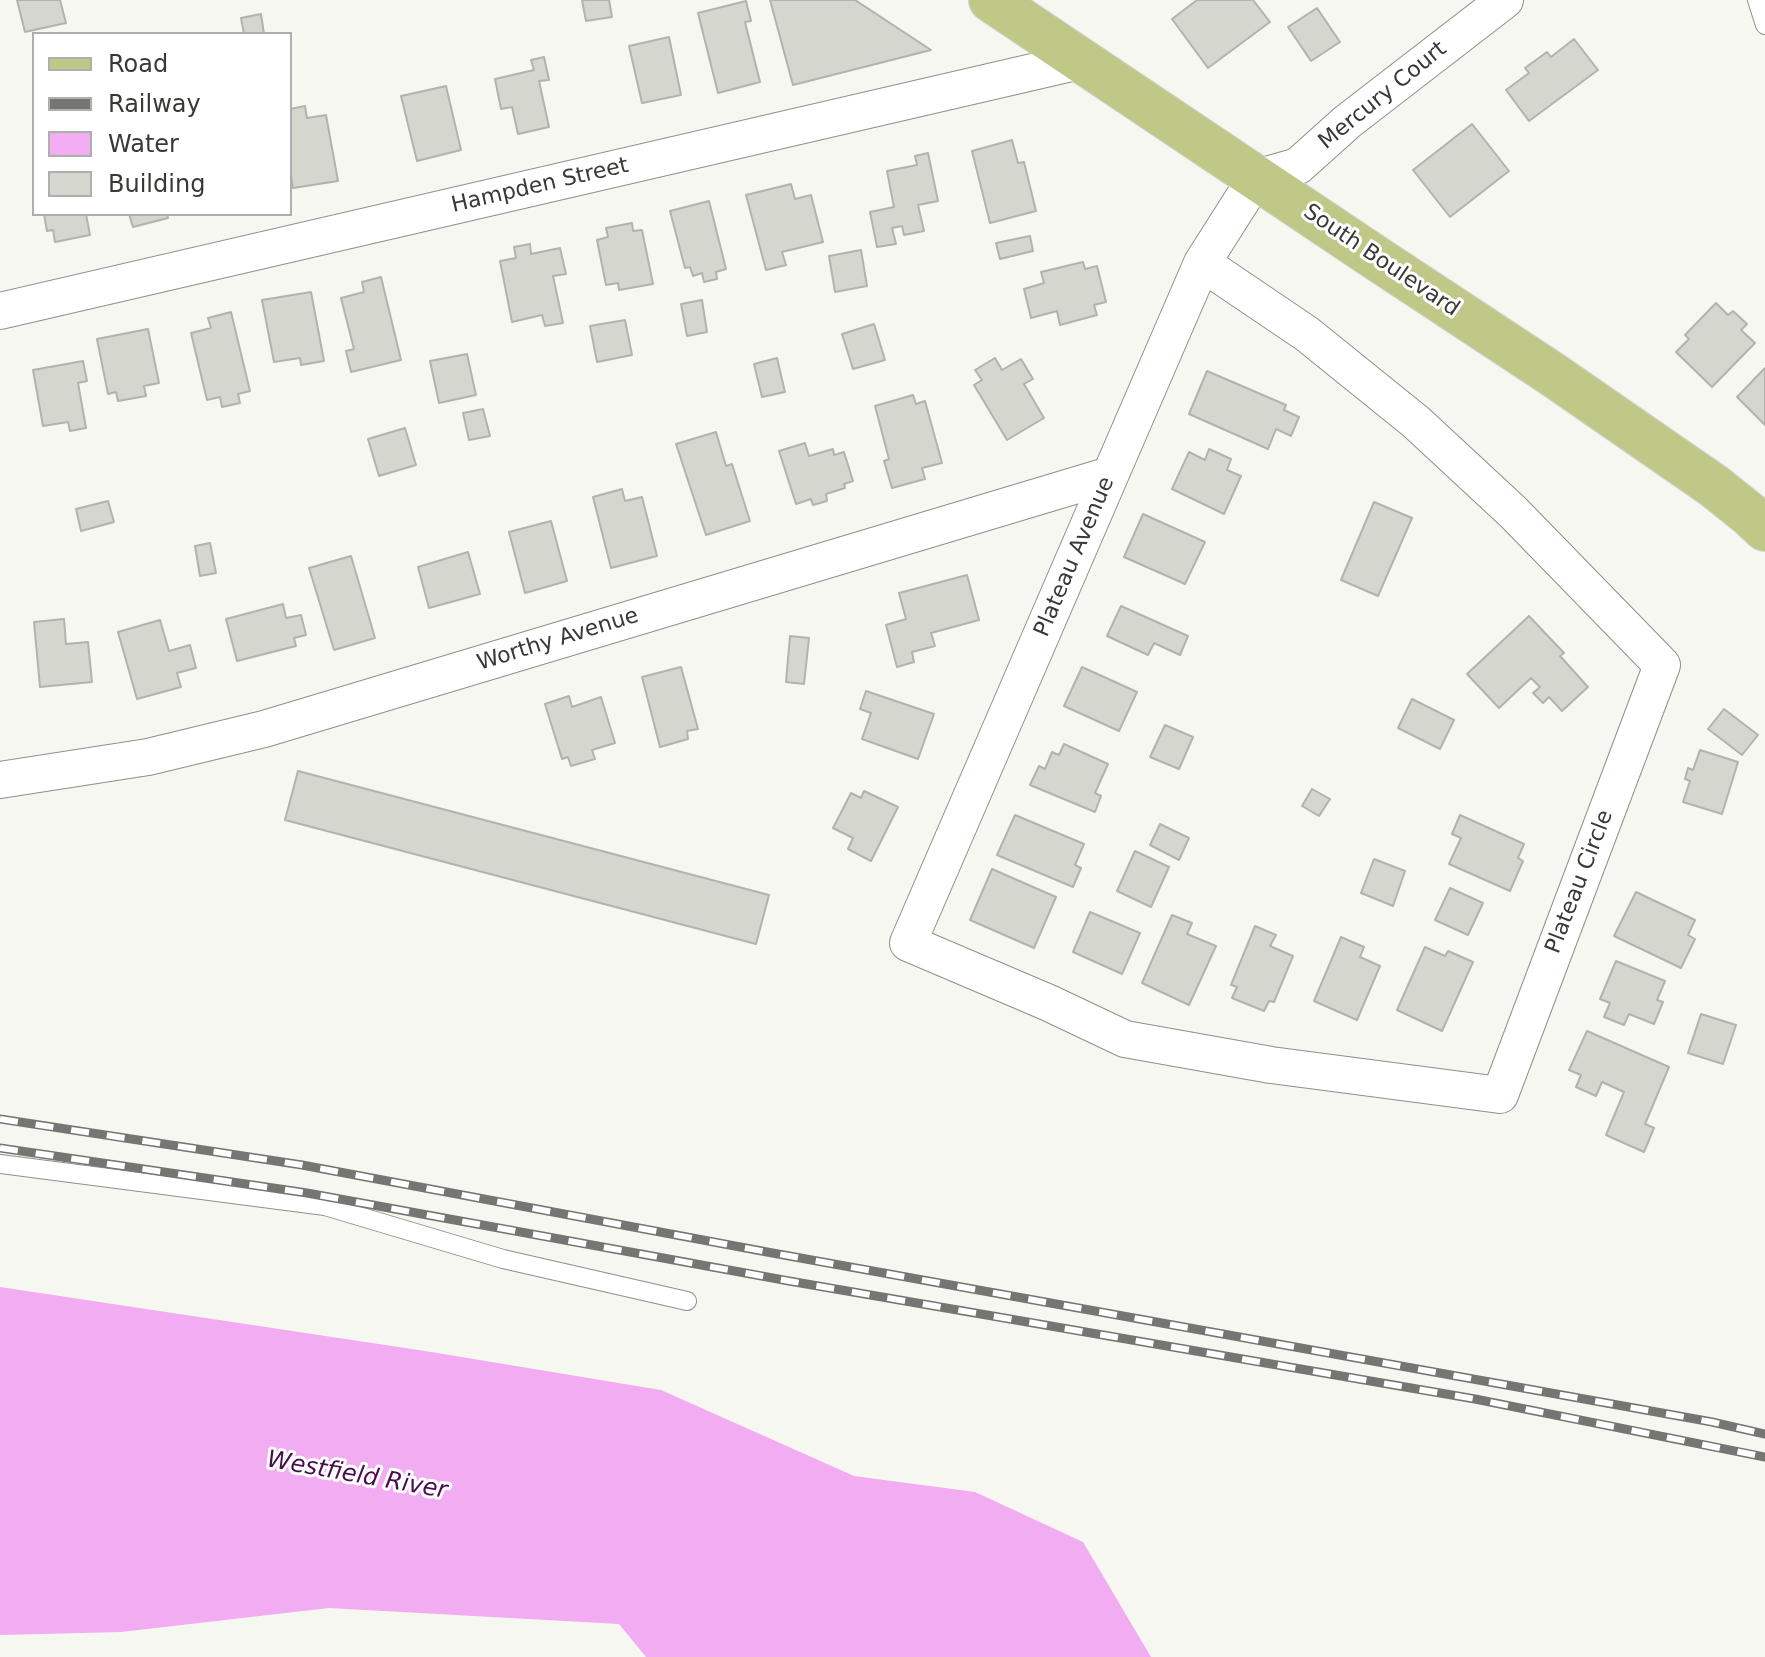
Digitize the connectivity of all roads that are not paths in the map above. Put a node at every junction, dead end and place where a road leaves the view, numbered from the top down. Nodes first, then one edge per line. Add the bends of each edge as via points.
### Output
1 (991, 0) edge
2 (1505, 0) edge
3 (1757, 0) edge
4 (1765, 25) edge
5 (1080, 61) junction
6 (1256, 178) junction
7 (1202, 263) junction
8 (0, 311) edge
9 (1110, 475) junction
10 (1765, 529) edge
11 (0, 780) edge
12 (908, 943) joint
13 (0, 1164) edge
14 (687, 1301) dead end

1 - 5 main road, South Boulevard
2 - 6 street, Mercury Court via 1298,166
3 - 4 lane
5 - 6 main road, South Boulevard
5 - 8 street, Hampden Street
6 - 7 street, Plateau Avenue
6 - 10 main road, South Boulevard via 1552,374 1714,486
7 - 9 street, Plateau Avenue
7 - 12 street, Plateau Circle via 1307,334 1416,422 1513,512 1662,665 1500,1095 1271,1065 1125,1039
9 - 11 street, Worthy Avenue via 264,729 148,757
9 - 12 street, Plateau Avenue
13 - 14 lane via 325,1206 503,1259

